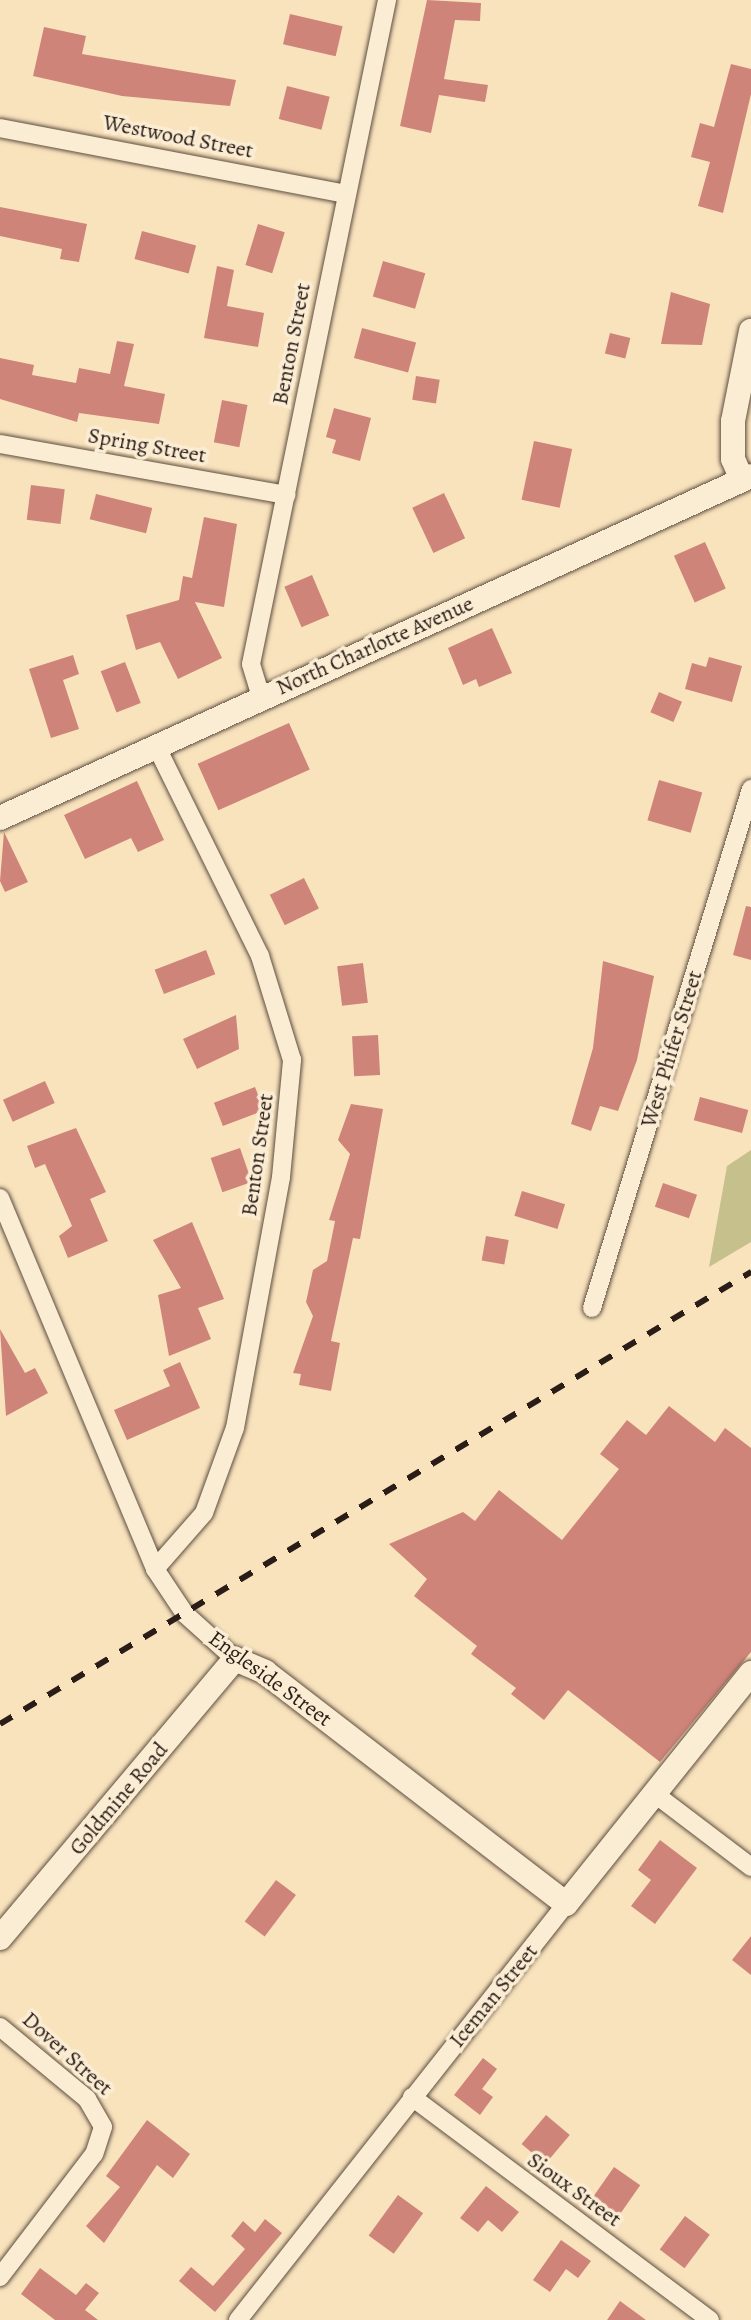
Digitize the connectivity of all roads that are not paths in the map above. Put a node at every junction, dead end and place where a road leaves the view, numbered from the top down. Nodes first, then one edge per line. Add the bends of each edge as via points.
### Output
1 (387, 0) edge
2 (0, 128) edge
3 (346, 194) junction
4 (751, 331) edge
5 (0, 444) edge
6 (747, 478) edge
7 (287, 495) junction
8 (261, 697) junction
9 (158, 750) junction
10 (751, 789) edge
11 (0, 818) edge
12 (0, 1198) edge
13 (592, 1308) dead end
14 (155, 1569) junction
15 (235, 1659) junction
16 (751, 1673) edge
17 (655, 1794) junction
18 (751, 1867) edge
19 (566, 1904) junction
20 (0, 1938) edge
21 (0, 2027) edge
22 (412, 2097) junction
23 (0, 2277) edge
24 (238, 2320) edge
25 (710, 2320) edge

1 - 3 street, Benton Street
2 - 3 street, Westwood Street
3 - 7 street, Benton Street
4 - 6 main road via 733,421 733,459
5 - 7 street, Spring Street
6 - 8 main road, North Charlotte Avenue
7 - 8 street, Benton Street via 251,664
8 - 9 main road, North Charlotte Avenue
9 - 11 main road, North Charlotte Avenue
9 - 14 street, Benton Street via 260,956 292,1060 279,1191 235,1428 204,1513
10 - 13 street, West Phifer Street
12 - 14 street, Engleside Street
14 - 15 street, Engleside Street via 185,1614
15 - 19 main road, Engleside Street via 265,1672
15 - 20 main road, Goldmine Road
16 - 17 main road, Iceman Street
17 - 18 street
17 - 19 main road, Iceman Street
19 - 22 street, Iceman Street
21 - 23 street, Dover Street via 87,2099 103,2127 94,2154
22 - 24 street, Iceman Street
22 - 25 street, Sioux Street

